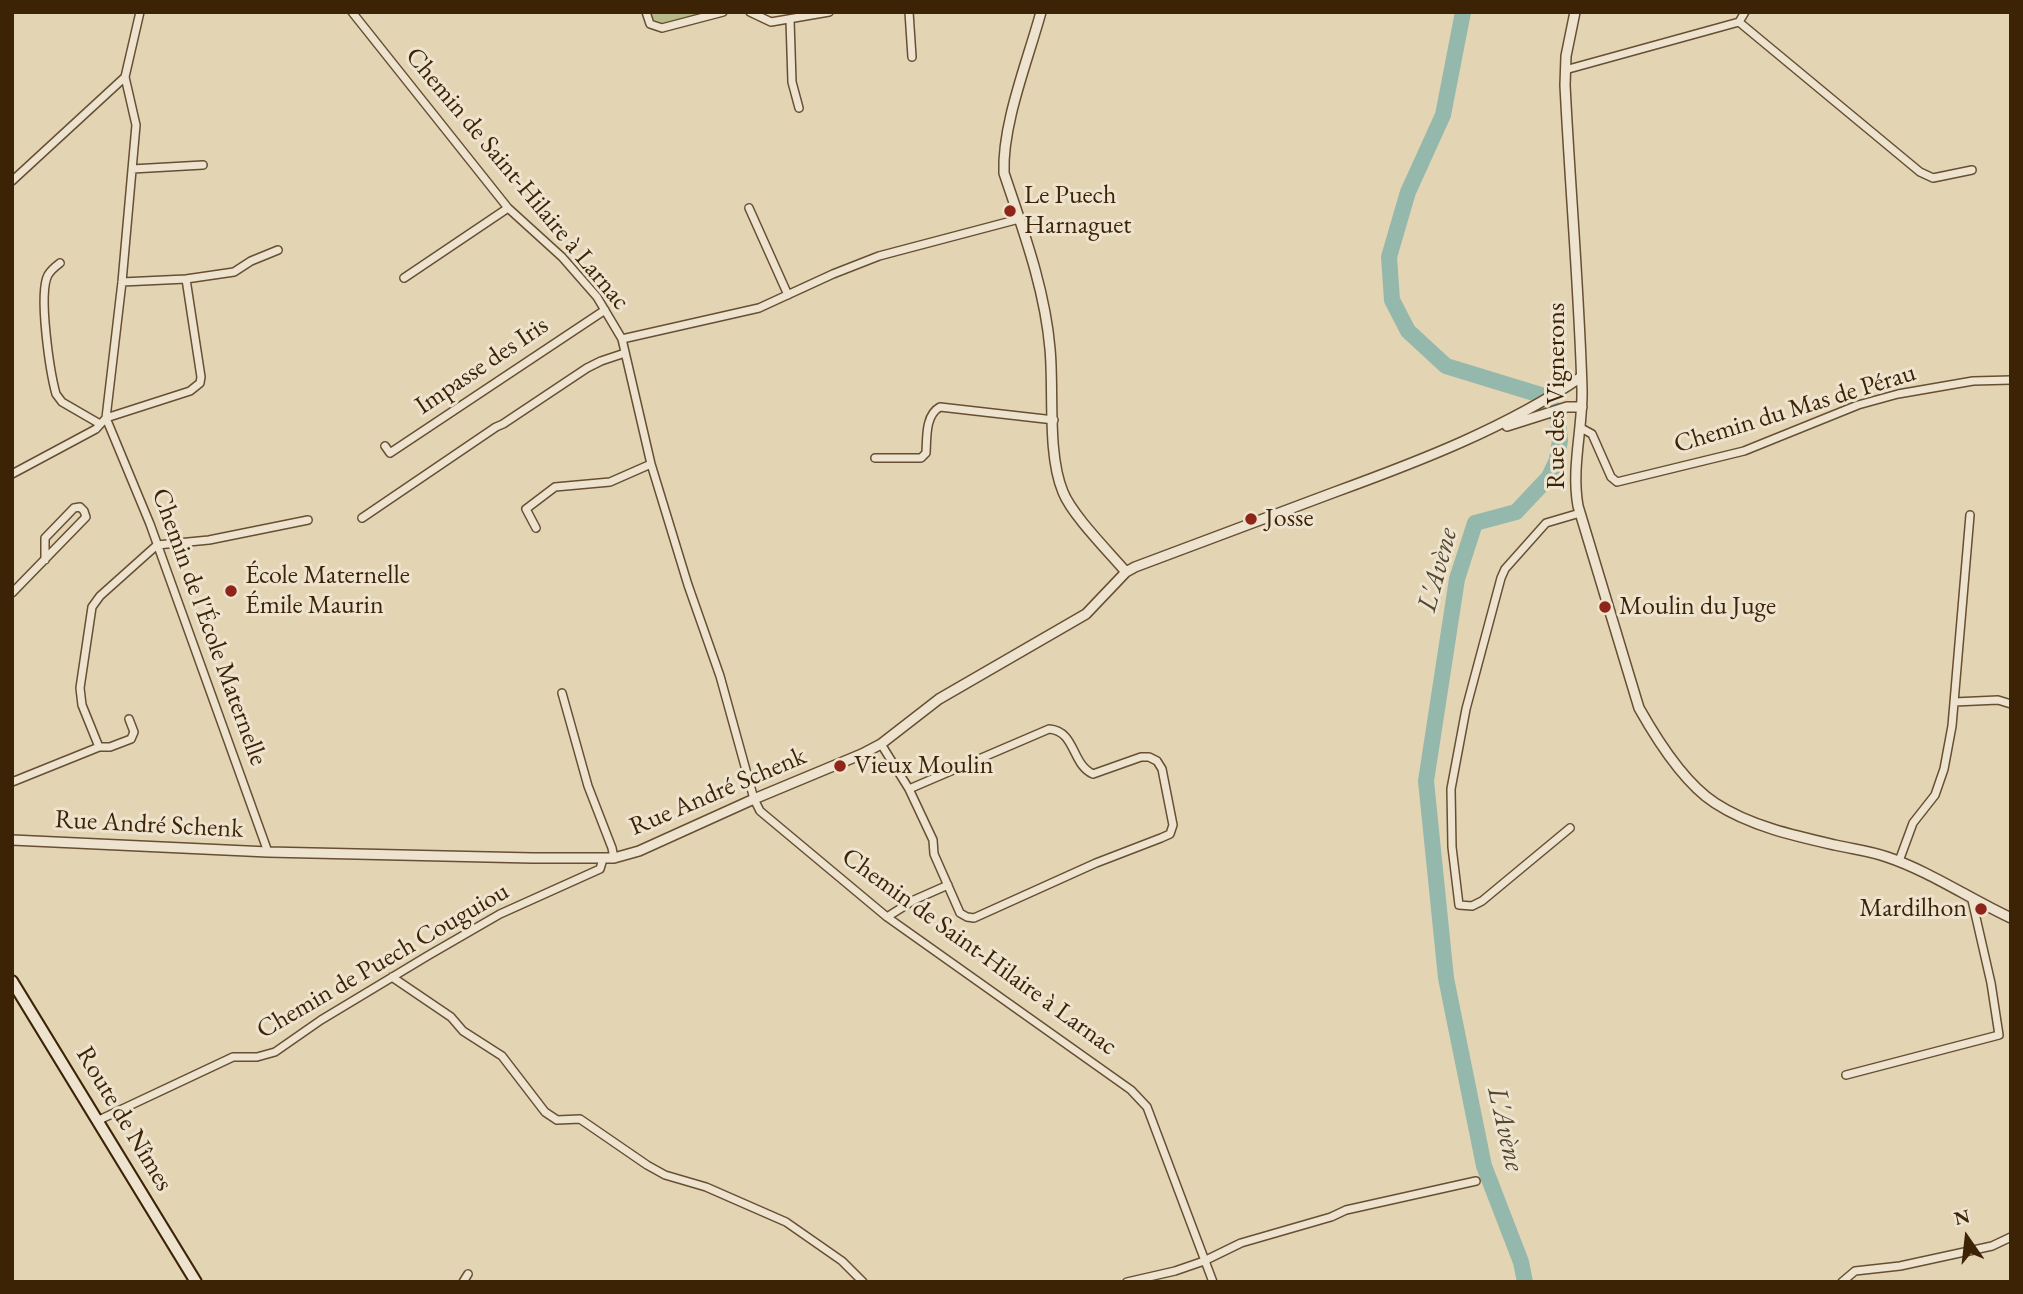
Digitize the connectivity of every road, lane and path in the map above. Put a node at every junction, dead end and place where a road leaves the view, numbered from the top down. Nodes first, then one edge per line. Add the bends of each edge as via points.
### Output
1 (140, 12) edge
2 (352, 12) edge
3 (646, 12) edge
4 (723, 12) edge
5 (750, 12) edge
6 (829, 12) edge
7 (909, 12) edge
8 (1041, 12) edge
9 (1576, 12) edge
10 (1745, 12) edge
11 (790, 20) junction
12 (1739, 22) junction
13 (912, 57) dead end
14 (1565, 69) junction
15 (125, 77) junction
16 (799, 108) dead end
17 (203, 165) dead end
18 (132, 169) junction
19 (1972, 170) dead end
20 (12, 181) edge
21 (508, 208) junction
22 (749, 208) dead end
23 (1019, 219) junction
24 (278, 250) dead end
25 (60, 263) dead end
26 (404, 278) dead end
27 (186, 279) junction
28 (122, 282) junction
29 (788, 295) junction
30 (605, 310) junction
31 (622, 340) junction
32 (625, 353) junction
33 (1581, 377) junction
34 (2011, 380) edge
35 (1582, 407) junction
36 (1537, 412) junction
37 (1054, 420) junction
38 (103, 421) junction
39 (1580, 428) junction
40 (385, 446) dead end
41 (875, 458) dead end
42 (651, 464) junction
43 (12, 474) edge
44 (392, 499) junction
45 (398, 507) dead end
46 (1580, 513) junction
47 (1970, 515) dead end
48 (362, 518) dead end
49 (308, 520) dead end
50 (536, 528) dead end
51 (157, 545) junction
52 (44, 560) junction
53 (1126, 572) junction
54 (12, 593) edge
55 (562, 692) dead end
56 (1954, 702) junction
57 (2011, 704) edge
58 (129, 719) dead end
59 (881, 744) junction
60 (99, 747) junction
61 (12, 782) edge
62 (909, 789) junction
63 (754, 799) junction
64 (1570, 828) dead end
65 (12, 840) edge
66 (268, 852) junction
67 (614, 858) junction
68 (603, 859) junction
69 (1899, 861) junction
70 (948, 885) junction
71 (1972, 900) junction
72 (887, 917) junction
73 (2011, 918) edge
74 (392, 977) junction
75 (12, 981) edge
76 (1846, 1075) dead end
77 (99, 1120) junction
78 (1476, 1181) dead end
79 (2011, 1237) edge
80 (1204, 1261) junction
81 (468, 1274) dead end
82 (1843, 1280) edge
83 (195, 1282) edge
84 (463, 1282) edge
85 (863, 1282) edge
86 (1127, 1282) edge
87 (1213, 1282) edge

1 - 15 street
2 - 21 street, Chemin de Saint-Hilaire à Larnac
3 - 4 street via 650,23 662,28
5 - 11 street via 771,22
6 - 11 street
7 - 13 street
8 - 23 street via 1003,155
9 - 14 street, Rue des Vignerons
10 - 12 street
11 - 16 street via 792,82
12 - 14 street
12 - 19 street via 1920,172 1933,177
14 - 33 street, Rue des Vignerons
15 - 18 street via 136,125
15 - 20 street
17 - 18 street
18 - 28 street
21 - 26 street
21 - 30 street, Chemin de Saint-Hilaire à Larnac via 562,257
22 - 29 street
23 - 29 street via 880,256
23 - 37 street via 1044,304
24 - 27 street via 234,272
25 - 38 street via 46,283 46,334 53,384 62,402
27 - 28 street
27 - 38 street via 200,383 190,391
28 - 38 street
29 - 31 street via 759,308
30 - 31 street, Chemin de Saint-Hilaire à Larnac
30 - 40 street, Impasse des Iris via 390,453
31 - 32 street, Chemin de Saint-Hilaire à Larnac
32 - 42 street, Chemin de Saint-Hilaire à Larnac
32 - 44 street via 587,368
33 - 35 street, Rue des Vignerons
33 - 36 street, Rue André Schenk
34 - 39 street, Chemin du Mas de Pérau via 1973,380 1898,394 1744,451 1617,482 1592,434
35 - 36 street, Rue André Schenk
35 - 39 street, Rue des Vignerons
36 - 53 street, Rue André Schenk
37 - 41 street via 940,407 930,418 926,453 921,458
37 - 53 street via 1055,457 1063,492
38 - 43 street
38 - 51 street, Chemin de l'École Maternelle
39 - 46 street, Rue des Vignerons via 1574,484
42 - 50 street via 610,482 555,487 526,509
42 - 63 street, Chemin de Saint-Hilaire à Larnac via 720,676
44 - 45 street
44 - 48 street
46 - 64 street via 1546,523 1501,578 1466,709 1451,789 1459,905 1482,901
46 - 69 street, Rue des Vignerons via 1639,708 1690,780 1721,807 1759,824
47 - 56 street
49 - 51 street via 209,540
51 - 60 street via 92,607 80,688
51 - 66 street, Chemin de l'École Maternelle
52 - 52 street via 86,517 80,507 45,538
52 - 54 street
53 - 59 street, Rue André Schenk via 1086,614 939,699
55 - 67 street
56 - 57 street via 1998,699
56 - 69 street via 1935,795 1913,823
58 - 60 street via 133,737
59 - 62 street
59 - 63 street, Rue André Schenk
60 - 61 street
62 - 70 street
62 - 70 street via 1049,729 1065,734 1085,770 1093,774 1142,757 1157,761 1162,769 1173,825 1170,834 974,918 960,913
63 - 67 street, Rue André Schenk
63 - 72 street, Chemin de Saint-Hilaire à Larnac via 760,811
65 - 66 street, Rue André Schenk
66 - 68 street, Rue André Schenk
67 - 68 street, Rue André Schenk
68 - 74 street, Chemin de Puech Couguiou via 600,869 500,914
69 - 71 street, Rue des Vignerons
70 - 72 street
71 - 73 street, Rue des Vignerons
71 - 76 street via 1999,1035
72 - 80 street, Chemin de Saint-Hilaire à Larnac via 1111,1074 1147,1107
74 - 77 street, Chemin de Puech Couguiou via 275,1052 233,1057
74 - 85 street via 502,1056 545,1112 557,1120 580,1119 647,1166 786,1222 842,1261
75 - 77 main road, Route de Nîmes
77 - 83 main road, Route de Nîmes
78 - 80 street via 1346,1210 1241,1243
79 - 82 street via 1992,1246 1855,1271
80 - 86 street
80 - 87 street, Chemin de Saint-Hilaire à Larnac
81 - 84 street

